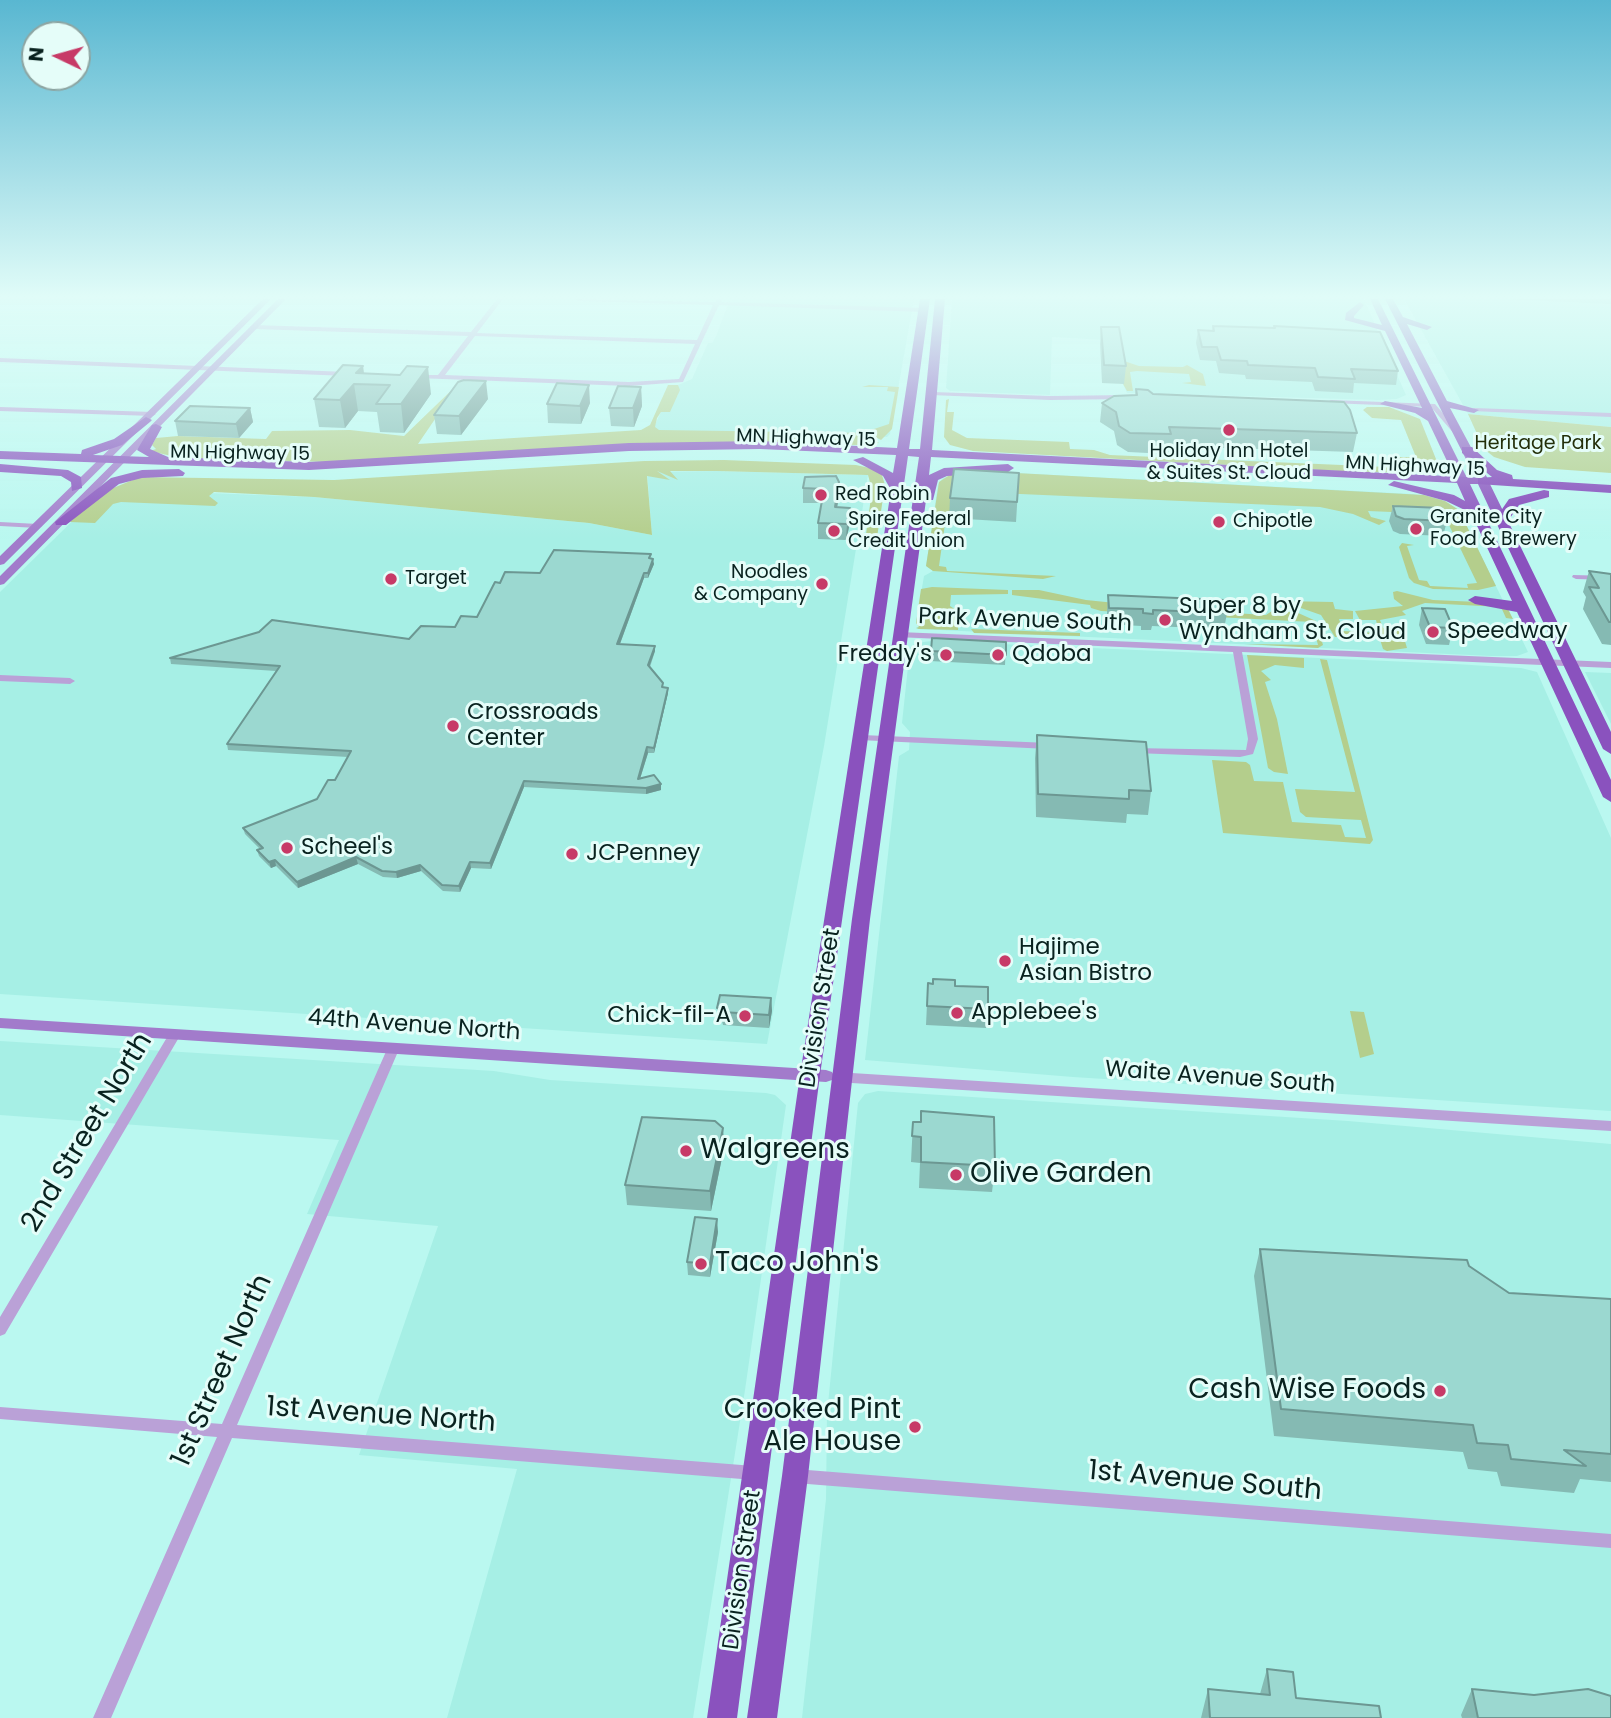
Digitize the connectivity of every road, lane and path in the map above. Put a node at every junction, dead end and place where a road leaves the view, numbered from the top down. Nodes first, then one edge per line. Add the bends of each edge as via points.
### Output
1 (188, 379) edge
2 (201, 379) edge
3 (499, 379) edge
4 (682, 379) edge
5 (913, 379) edge
6 (934, 379) edge
7 (1413, 379) edge
8 (1430, 379) edge
9 (933, 394) junction
10 (1136, 397) edge
11 (1328, 402) edge
12 (1443, 403) junction
13 (1385, 404) junction
14 (1425, 404) junction
15 (909, 408) junction
16 (0, 409) edge
17 (1474, 410) junction
18 (1611, 415) edge
19 (1450, 417) junction
20 (930, 419) junction
21 (1433, 419) junction
22 (152, 420) junction
23 (1458, 435) junction
24 (823, 449) junction
25 (1467, 450) junction
26 (0, 455) edge
27 (17, 456) junction
28 (902, 457) junction
29 (1001, 457) junction
30 (925, 458) junction
31 (859, 460) junction
32 (242, 464) junction
33 (110, 465) junction
34 (0, 466) edge
35 (1455, 466) junction
36 (1020, 467) junction
37 (209, 473) junction
38 (1395, 481) junction
39 (1464, 484) junction
40 (1486, 485) junction
41 (76, 488) junction
42 (1543, 489) junction
43 (1611, 489) edge
44 (897, 490) junction
45 (1611, 498) edge
46 (1477, 511) junction
47 (1503, 518) junction
48 (61, 522) junction
49 (917, 522) junction
50 (0, 524) edge
51 (38, 526) junction
52 (0, 562) edge
53 (1576, 577) dead end
54 (1611, 578) edge
55 (0, 582) edge
56 (1510, 582) junction
57 (1523, 609) junction
58 (899, 635) junction
59 (1237, 649) junction
60 (1547, 662) junction
61 (1569, 663) junction
62 (1611, 665) edge
63 (0, 678) edge
64 (70, 681) dead end
65 (862, 738) junction
66 (885, 739) junction
67 (1062, 746) edge
68 (1127, 749) edge
69 (1611, 749) edge
70 (1611, 797) edge
71 (0, 1023) edge
72 (175, 1034) junction
73 (394, 1046) junction
74 (826, 1076) junction
75 (1611, 1126) edge
76 (0, 1330) edge
77 (0, 1413) edge
78 (224, 1431) junction
79 (757, 1473) junction
80 (795, 1476) junction
81 (1611, 1541) edge
82 (102, 1718) edge
83 (722, 1718) edge
84 (762, 1718) edge

1 - 22 main road
2 - 22 main road
3 - 4 street via 629,384
5 - 15 highway, Division Street
6 - 9 highway, Division Street
7 - 14 main road
8 - 12 main road
9 - 10 street
9 - 20 highway, Division Street
11 - 13 street
12 - 17 main road
12 - 19 main road
13 - 14 street
13 - 21 main road via 1418,410
14 - 21 main road
14 - 23 street via 1435,406
15 - 24 highway via 900,416 895,439 886,444
15 - 28 highway, Division Street
16 - 22 street
17 - 18 street
17 - 19 main road
19 - 23 main road
20 - 29 highway via 935,438 943,445
20 - 30 highway, Division Street
21 - 35 main road
22 - 27 highway via 94,452
22 - 32 highway via 143,446 148,454
22 - 33 main road
22 - 33 main road
23 - 25 main road
24 - 28 highway, MN Highway 15
24 - 32 highway, MN Highway 15 via 663,446 353,464
25 - 40 main road
25 - 42 highway via 1492,473
26 - 27 highway, MN Highway 15
27 - 33 highway, MN Highway 15
28 - 30 highway, MN Highway 15
28 - 31 highway, MN Highway 15
28 - 44 highway, Division Street
29 - 30 highway, MN Highway 15
29 - 38 highway, MN Highway 15
30 - 36 highway, MN Highway 15
30 - 49 highway, Division Street
31 - 37 highway, MN Highway 15 via 695,455 338,475
31 - 44 highway via 883,470
32 - 33 highway, MN Highway 15
33 - 34 highway, MN Highway 15
33 - 37 highway, MN Highway 15
33 - 41 main road
33 - 48 main road
34 - 41 highway via 64,473 77,480
35 - 38 highway
35 - 39 main road
36 - 38 highway, MN Highway 15
36 - 49 highway via 937,474 930,482 927,509
37 - 48 highway via 155,473 120,479
38 - 39 highway, MN Highway 15
38 - 46 highway
39 - 40 highway, MN Highway 15
39 - 46 highway
40 - 42 highway, MN Highway 15
40 - 47 highway
41 - 51 main road
42 - 43 highway, MN Highway 15
42 - 45 highway, MN Highway 15
42 - 47 highway via 1514,502
44 - 65 highway, Division Street
46 - 56 highway
47 - 61 highway
48 - 55 main road
49 - 58 highway, Division Street
50 - 51 street
51 - 52 main road
53 - 54 street
56 - 57 highway
56 - 57 highway via 1497,591 1473,596
57 - 60 highway
58 - 59 street, Park Avenue South
58 - 66 highway, Division Street
59 - 60 street, Park Avenue South
59 - 68 street via 1253,739 1250,752
60 - 61 street, Park Avenue South
60 - 70 highway
61 - 62 street, Park Avenue South
61 - 69 highway
63 - 64 street
65 - 66 street
65 - 74 highway, Division Street
66 - 67 street
66 - 74 highway, Division Street
71 - 72 main road, 44th Avenue North
72 - 73 main road, 44th Avenue North
72 - 76 street, 2nd Street North
73 - 74 main road, 44th Avenue North
73 - 78 street, 1st Street North
74 - 75 street, Waite Avenue South
74 - 79 highway, Division Street
74 - 80 highway, Division Street
77 - 78 street, 1st Avenue North
78 - 79 street, 1st Avenue North
78 - 82 street, 1st Street North
79 - 83 highway, Division Street
80 - 81 street, 1st Avenue South
80 - 84 highway, Division Street

